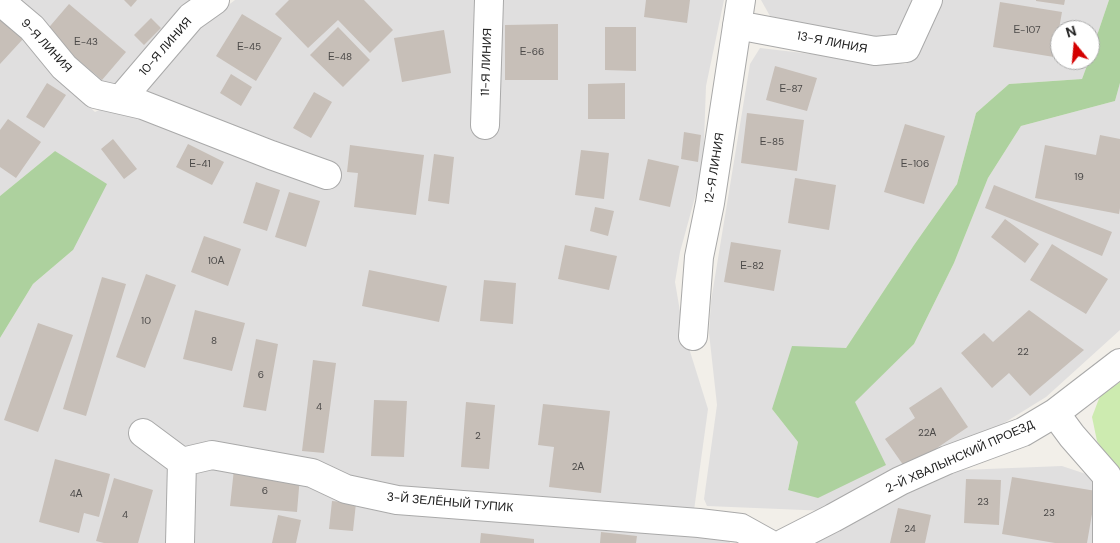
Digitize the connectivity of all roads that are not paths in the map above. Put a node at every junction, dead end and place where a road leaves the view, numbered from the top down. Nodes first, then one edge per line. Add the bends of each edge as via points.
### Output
1 (215, 0) edge
2 (489, 0) edge
3 (928, 0) edge
4 (0, 1) edge
5 (739, 12) edge
6 (121, 100) junction
7 (485, 125) dead end
8 (327, 175) dead end
9 (693, 336) dead end
10 (1120, 363) edge
11 (1055, 413) junction
12 (143, 433) dead end
13 (182, 462) junction
14 (1114, 474) edge
15 (180, 543) edge
16 (768, 543) edge
17 (784, 543) edge
18 (1107, 543) edge

1 - 6 street, 10-Я ЛИНИЯ via 192,17
2 - 7 street, 11-Я ЛИНИЯ
3 - 5 street, 13-Я ЛИНИЯ via 906,48 874,51
4 - 6 street, 9-Я ЛИНИЯ via 32,28 64,67 95,94
5 - 9 street, 12-Я ЛИНИЯ via 710,203 698,257
6 - 8 street, 9-Я ЛИНИЯ via 143,105
10 - 11 street, 2-Й ХВАЛЫНСКИЙ ПРОЕЗД
11 - 14 street via 1072,436
11 - 17 street, 2-Й ХВАЛЫНСКИЙ ПРОЕЗД via 1023,432 900,481
12 - 13 street
13 - 15 street
13 - 16 street, 3-Й ЗЕЛЁНЫЙ ТУПИК via 212,455 312,473 346,489 397,500 741,528
14 - 18 street

